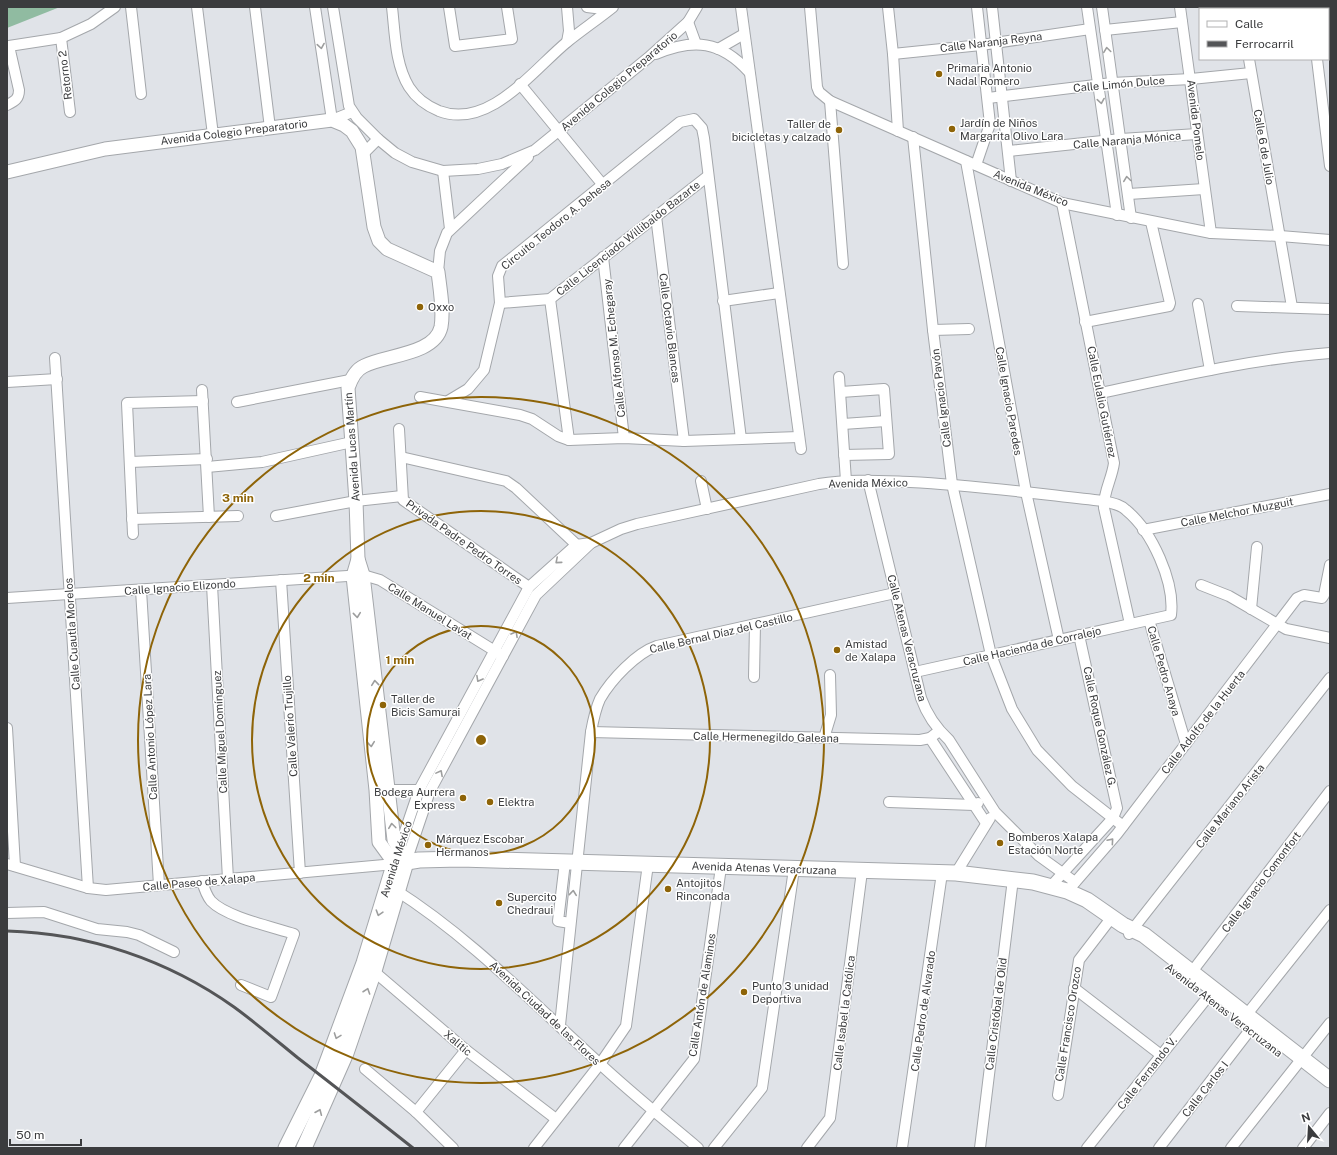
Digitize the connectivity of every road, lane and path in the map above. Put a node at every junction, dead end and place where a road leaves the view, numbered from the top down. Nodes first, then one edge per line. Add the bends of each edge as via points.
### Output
1 (115, 7) edge
2 (131, 7) edge
3 (198, 7) edge
4 (255, 7) edge
5 (315, 7) edge
6 (333, 7) edge
7 (392, 7) edge
8 (449, 7) edge
9 (507, 7) edge
10 (567, 7) edge
11 (587, 7) edge
12 (613, 7) edge
13 (697, 7) edge
14 (741, 7) edge
15 (810, 7) edge
16 (888, 7) edge
17 (977, 7) edge
18 (992, 7) edge
19 (1087, 7) edge
20 (1102, 7) edge
21 (1180, 7) edge
22 (688, 22) junction
23 (1182, 22) junction
24 (1090, 29) junction
25 (1104, 30) junction
26 (744, 34) junction
27 (61, 38) junction
28 (567, 42) junction
29 (996, 42) junction
30 (8, 43) edge
31 (696, 44) junction
32 (981, 45) junction
33 (718, 49) junction
34 (893, 54) junction
35 (648, 58) junction
36 (1249, 60) edge
37 (1316, 60) edge
38 (749, 72) junction
39 (1251, 73) junction
40 (1191, 79) junction
41 (1112, 83) junction
42 (520, 84) junction
43 (1098, 85) junction
44 (141, 94) dead end
45 (1003, 97) junction
46 (988, 98) junction
47 (830, 101) junction
48 (7, 105) edge
49 (70, 112) dead end
50 (352, 112) junction
51 (332, 120) junction
52 (270, 128) junction
53 (558, 131) junction
54 (898, 131) junction
55 (1197, 134) junction
56 (213, 135) junction
57 (913, 138) junction
58 (378, 139) junction
59 (1121, 139) junction
60 (1107, 140) junction
61 (535, 150) junction
62 (1009, 151) junction
63 (363, 154) junction
64 (966, 161) junction
65 (976, 165) junction
66 (1330, 166) edge
67 (443, 171) junction
68 (7, 172) edge
69 (708, 176) junction
70 (1011, 181) junction
71 (603, 186) junction
72 (1204, 189) junction
73 (1129, 194) junction
74 (1062, 203) junction
75 (1117, 215) junction
76 (656, 216) junction
77 (1131, 218) junction
78 (1151, 222) junction
79 (450, 229) junction
80 (1211, 233) junction
81 (1280, 236) junction
82 (1330, 240) edge
83 (603, 257) junction
84 (844, 264) dead end
85 (438, 272) junction
86 (779, 293) junction
87 (550, 299) junction
88 (723, 301) junction
89 (500, 303) junction
90 (1198, 304) dead end
91 (1237, 306) dead end
92 (1292, 307) junction
93 (1330, 309) edge
94 (1085, 322) junction
95 (969, 329) dead end
96 (933, 330) junction
97 (1330, 353) edge
98 (55, 358) dead end
99 (1210, 370) junction
100 (839, 377) dead end
101 (57, 379) junction
102 (350, 380) junction
103 (7, 382) edge
104 (202, 390) dead end
105 (841, 392) junction
106 (1100, 394) junction
107 (420, 397) dead end
108 (203, 401) junction
109 (448, 401) junction
110 (237, 402) dead end
111 (886, 421) junction
112 (842, 424) junction
113 (399, 429) dead end
114 (799, 437) junction
115 (624, 438) junction
116 (741, 439) junction
117 (569, 440) junction
118 (684, 441) junction
119 (352, 442) junction
120 (801, 449) dead end
121 (844, 455) junction
122 (401, 457) junction
123 (130, 462) junction
124 (207, 463) junction
125 (868, 480) junction
126 (701, 481) dead end
127 (846, 481) junction
128 (952, 484) junction
129 (1026, 492) junction
130 (1330, 494) edge
131 (402, 496) junction
132 (356, 501) junction
133 (1103, 501) junction
134 (707, 509) junction
135 (238, 516) dead end
136 (276, 516) dead end
137 (210, 517) junction
138 (132, 519) junction
139 (1143, 530) junction
140 (133, 534) dead end
141 (1257, 547) dead end
142 (580, 548) junction
143 (1330, 565) edge
144 (358, 576) junction
145 (281, 580) junction
146 (212, 585) junction
147 (1201, 585) dead end
148 (529, 587) junction
149 (141, 590) junction
150 (69, 594) junction
151 (895, 594) junction
152 (7, 598) edge
153 (1251, 609) junction
154 (1149, 620) junction
155 (755, 624) junction
156 (1130, 624) junction
157 (1278, 625) junction
158 (1079, 635) junction
159 (1330, 638) edge
160 (1060, 640) junction
161 (498, 654) junction
162 (991, 655) junction
163 (914, 672) junction
164 (830, 675) dead end
165 (754, 677) dead end
166 (1330, 678) edge
167 (7, 728) edge
168 (939, 731) junction
169 (591, 732) junction
170 (824, 738) junction
171 (930, 738) junction
172 (1186, 744) junction
173 (382, 790) junction
174 (419, 790) junction
175 (1330, 791) edge
176 (986, 799) junction
177 (889, 802) dead end
178 (1326, 803) edge
179 (974, 805) junction
180 (995, 812) junction
181 (1113, 818) junction
182 (986, 823) junction
183 (1122, 826) junction
184 (400, 858) junction
185 (570, 863) junction
186 (648, 864) junction
187 (11, 865) edge
188 (721, 867) junction
189 (794, 869) junction
190 (862, 871) junction
191 (300, 873) junction
192 (949, 873) junction
193 (1063, 874) junction
194 (228, 879) junction
195 (1013, 879) junction
196 (202, 881) junction
197 (159, 885) junction
198 (1051, 886) junction
199 (1071, 887) junction
200 (88, 888) junction
201 (392, 888) junction
202 (1330, 910) edge
203 (7, 913) edge
204 (1124, 926) junction
205 (174, 952) dead end
206 (369, 967) junction
207 (1191, 973) junction
208 (241, 985) dead end
209 (1074, 988) junction
210 (1207, 998) junction
211 (1246, 1023) junction
212 (1330, 1023) edge
213 (560, 1025) junction
214 (466, 1050) junction
215 (1161, 1055) junction
216 (1299, 1062) junction
217 (600, 1064) junction
218 (365, 1069) dead end
219 (1330, 1080) edge
220 (1330, 1092) edge
221 (1058, 1095) dead end
222 (654, 1110) junction
223 (416, 1112) junction
224 (1330, 1113) edge
225 (556, 1119) junction
226 (298, 1122) junction
227 (312, 1130) junction
228 (286, 1148) edge
229 (304, 1148) edge
230 (453, 1148) edge
231 (534, 1148) edge
232 (624, 1148) edge
233 (698, 1148) edge
234 (714, 1148) edge
235 (807, 1148) edge
236 (902, 1148) edge
237 (980, 1148) edge
238 (1087, 1148) edge
239 (1159, 1148) edge
240 (1231, 1148) edge
241 (1303, 1148) edge

1 - 27 street via 91,24
2 - 44 street
3 - 56 street
4 - 52 street
5 -> 51 street
6 - 50 street
7 - 42 street via 403,72 417,98 430,108 447,114 475,114 491,107
8 - 9 street via 455,46 512,39
10 - 28 street
11 - 12 street
12 - 28 street
13 - 22 street, Avenida Colegio Preparatorio
14 - 26 street
15 - 47 street, Avenida México via 817,87
16 - 34 street
17 - 32 street
18 - 29 street
19 - 24 street
20 - 25 street
21 - 23 street, Avenida Pomelo
22 - 31 street
22 - 35 street, Avenida Colegio Preparatorio
23 - 25 street
23 - 40 street, Avenida Pomelo
24 - 29 street, Calle Naranja Reyna
24 - 43 street
41 -> 25 street
26 - 33 street
26 - 38 street
27 - 30 street
27 - 49 street, Retorno 2
28 - 42 street
29 - 32 street, Calle Naranja Reyna
29 - 45 street
30 - 48 street via 19,90 16,100
31 - 33 street
31 - 35 street via 673,48
32 - 34 street, Calle Naranja Reyna
32 - 46 street
33 - 38 street via 733,56
34 - 54 street
35 - 53 street, Avenida Colegio Preparatorio
36 - 39 street, Calle 6 de Julio
37 - 66 street
38 - 86 street
39 - 40 street, Calle Limón Dulce
39 - 81 street, Calle 6 de Julio
40 - 41 street, Calle Limón Dulce
40 - 55 street, Avenida Pomelo
41 - 43 street, Calle Limón Dulce
41 - 59 street
42 - 53 street
43 - 45 street, Calle Limón Dulce
43 -> 60 street
45 - 46 street, Calle Limón Dulce
45 - 62 street
46 - 65 street via 990,124
47 - 54 street, Avenida México
47 - 84 street
50 - 51 street, Avenida Colegio Preparatorio
50 - 58 street, Avenida Colegio Preparatorio
51 - 52 street, Avenida Colegio Preparatorio
51 - 63 street via 352,131 359,140
52 - 56 street, Avenida Colegio Preparatorio
53 - 61 street, Avenida Colegio Preparatorio
53 - 71 street
54 - 57 street, Avenida México
55 - 59 street, Calle Naranja Mónica
55 - 72 street, Avenida Pomelo
56 - 68 street, Avenida Colegio Preparatorio via 105,149
57 - 64 street, Avenida México
57 - 96 street, Calle Ignacio Pavón
58 - 63 street
58 - 67 street, Avenida Colegio Preparatorio via 412,162
59 - 60 street, Calle Naranja Mónica
73 -> 59 street
60 - 62 street, Calle Naranja Mónica
60 - 75 street
61 - 67 street, Avenida Colegio Preparatorio via 502,164 478,169
61 - 79 street, Avenida Colegio Preparatorio
62 - 70 street
63 - 85 street via 378,241 387,249
64 - 65 street, Avenida México
64 - 129 street, Calle Ignacio Paredes
65 - 70 street, Avenida México
67 - 79 street
69 - 71 street, Circuito Teodoro A. Dehesa via 702,128 694,119 687,119 680,122
69 - 76 street, Calle Licenciado Willibaldo Bazarte
69 - 88 street, Circuito Teodoro A. Dehesa
70 - 74 street, Avenida México
71 - 89 street, Circuito Teodoro A. Dehesa via 502,266 498,276
72 - 73 street
72 - 80 street, Avenida Pomelo
73 - 77 street
74 - 75 street, Avenida México
74 - 94 street, Calle Eulalio Gutiérrez
75 - 77 street, Avenida México
76 - 83 street, Calle Licenciado Willibaldo Bazarte
76 - 118 street, Calle Octavio Blancas
77 - 78 street, Avenida México
78 - 80 street, Avenida México
78 - 94 street via 1169,306
79 - 85 street, Avenida Colegio Preparatorio via 442,244
80 - 81 street, Avenida México
81 - 82 street, Avenida México
81 - 92 street, Calle 6 de Julio
83 - 87 street, Calle Licenciado Willibaldo Bazarte
83 - 115 street, Calle Alfonso M. Echegaray
85 - 102 street, Avenida Lucas Martín via 442,318 436,337 420,348 364,366
86 - 88 street
86 - 114 street
87 - 89 street, Calle Licenciado Willibaldo Bazarte
87 - 117 street
88 - 116 street, Circuito Teodoro A. Dehesa
89 - 109 street, Circuito Teodoro A. Dehesa via 484,370 468,389
90 - 99 street
91 - 92 street
92 - 93 street
94 - 106 street, Calle Eulalio Gutiérrez
95 - 96 street
96 - 128 street, Calle Ignacio Pavón
97 - 99 street
98 - 101 street, Calle Cuautla Morelos
99 - 106 street
100 - 105 street
101 - 103 street
101 - 150 street, Calle Cuautla Morelos
102 - 110 street
102 - 119 street, Avenida Lucas Martín via 348,396
104 - 108 street
105 - 111 street via 884,390
105 - 112 street
106 - 133 street, Calle Eulalio Gutiérrez via 1114,463
107 - 109 street
108 - 123 street via 127,403
108 - 124 street
109 - 117 street via 520,415
111 - 112 street
111 - 121 street via 889,454
112 - 121 street
113 - 122 street
114 - 116 street
114 - 120 street
115 - 117 street
115 - 118 street
116 - 118 street
119 - 124 street via 262,462
119 - 132 street, Avenida Lucas Martín
121 - 127 street
122 - 131 street
122 - 142 street via 506,481
123 - 124 street
123 - 138 street
124 - 137 street
125 - 127 street, Avenida México
125 - 128 street, Avenida México
125 - 151 street, Calle Atenas Veracruzana
126 - 134 street
127 - 134 street, Avenida México via 819,484
128 - 129 street, Avenida México
128 - 162 street, Calle Ignacio Pavón
129 - 133 street, Avenida México
129 - 160 street, Calle Ignacio Paredes
130 - 139 street, Calle Melchor Muzguit
131 - 132 street
131 - 148 street, Privada Padre Pedro Torres via 407,504
132 - 136 street
132 - 144 street, Avenida Lucas Martín
133 - 139 street, Avenida México via 1126,509
133 - 156 street
134 - 142 street, Avenida México via 629,526
135 - 137 street
137 - 138 street
138 - 140 street
139 - 154 street, Calle Hacienda de Corralejo via 1164,567 1173,601 1171,615
141 - 153 street
142 -> 148 street, Avenida México
161 -> 142 street, Avenida México via 536,595
143 - 157 street, Calle Adolfo de la Huerta via 1322,598 1300,596
144 - 145 street, Calle Ignacio Elizondo
144 - 161 street, Calle Manuel Lavat via 380,580
144 - 173 street, Avenida Lucas Martín
145 - 146 street, Calle Ignacio Elizondo
145 - 191 street, Calle Valerio Trujillo
146 - 149 street, Calle Ignacio Elizondo
146 - 194 street, Calle Miguel Domínguez
147 - 153 street via 1229,596
148 - 161 street, Avenida México
149 - 150 street, Calle Ignacio Elizondo
149 - 197 street, Calle Antonio López Lara
150 - 152 street, Calle Ignacio Elizondo
150 - 200 street, Calle Cuautla Morelos
151 - 155 street, Calle Bernal Díaz del Castillo
151 - 163 street, Calle Atenas Veracruzana
153 - 157 street
154 - 156 street, Calle Hacienda de Corralejo
154 - 172 street, Calle Pedro Anaya
155 - 165 street
155 - 169 street, Calle Bernal Díaz del Castillo via 645,650 610,685 596,710
156 - 158 street, Calle Hacienda de Corralejo
157 - 159 street via 1295,632
157 - 172 street, Calle Adolfo de la Huerta
158 - 160 street, Calle Hacienda de Corralejo
158 - 181 street, Calle Roque González G. via 1115,797 1117,808
160 - 162 street, Calle Hacienda de Corralejo
161 -> 174 street, Avenida México
184 -> 161 street, Avenida México
162 - 163 street, Calle Hacienda de Corralejo
162 - 181 street, Calle Ignacio Pavón via 1012,709 1037,750 1072,786
163 - 168 street, Calle Atenas Veracruzana via 927,713
164 - 170 street via 831,715
166 - 204 street, Calle Mariano Arista
167 - 187 street
168 - 171 street
168 - 176 street, Calle Atenas Veracruzana via 949,740
169 - 170 street, Calle Hermenegildo Galeana
169 - 185 street, Calle Bernal Díaz del Castillo
170 - 171 street, Calle Hermenegildo Galeana
171 - 179 street
172 - 183 street, Calle Adolfo de la Huerta
173 - 174 street
173 - 184 street, Avenida Lucas Martín via 379,842
174 - 184 street, Avenida México
175 - 178 street, Calle Ignacio Comonfort
176 - 179 street
176 - 180 street, Calle Atenas Veracruzana
177 - 179 street
178 - 207 street, Calle Ignacio Comonfort
179 - 182 street
180 - 182 street
180 - 193 street, Calle Atenas Veracruzana via 1028,846
181 - 183 street, Calle Ignacio Pavón
181 - 193 street
182 - 192 street
199 -> 183 street, Calle Adolfo de la Huerta
184 - 185 main road, Avenida Atenas Veracruzana
184 - 191 street, Calle Paseo de Xalapa
184 - 201 main road, Avenida México
185 - 186 main road, Avenida Atenas Veracruzana
185 - 213 street, Calle Bernal Díaz del Castillo via 558,921 570,923
186 - 188 main road, Avenida Atenas Veracruzana
186 - 217 street via 626,1026
187 - 200 street, Calle Paseo de Xalapa
188 - 189 main road, Avenida Atenas Veracruzana
188 - 222 street, Calle Antón de Alaminos via 694,1059
189 - 190 main road, Avenida Atenas Veracruzana
189 - 234 street via 762,1088
190 - 192 main road, Avenida Atenas Veracruzana
190 - 235 street, Calle Isabel la Católica via 830,1118
191 - 194 street, Calle Paseo de Xalapa
192 - 195 main road, Avenida Atenas Veracruzana
192 - 236 street, Calle Pedro de Alvarado
193 - 198 street
193 - 199 street, Calle Atenas Veracruzana
194 - 196 street, Calle Paseo de Xalapa
195 - 198 main road, Avenida Atenas Veracruzana
195 - 237 street, Calle Cristóbal de Olid
196 - 197 street, Calle Paseo de Xalapa
196 - 208 street via 207,895 220,908 294,934 271,996
197 - 200 street, Calle Paseo de Xalapa via 106,890
198 - 199 main road, Avenida Atenas Veracruzana
199 - 204 main road, Avenida Atenas Veracruzana
201 - 206 main road, Avenida México
201 - 213 street, Avenida Ciudad de las Flores via 446,926
202 - 211 street, Calle Carlos I
203 - 205 street via 44,912 97,929 139,935
204 - 207 main road, Avenida Atenas Veracruzana via 1144,935
204 - 209 street, Calle Francisco Orozco via 1078,960
204 - 210 main road, Avenida Atenas Veracruzana via 1138,943
206 - 214 street, Xalitic
206 -> 226 main road, Avenida México via 322,1076
227 -> 206 main road, Avenida México via 346,1053
207 - 211 main road, Avenida Atenas Veracruzana
209 - 215 street
209 - 221 street, Calle Francisco Orozco
210 - 211 main road, Avenida Atenas Veracruzana
210 - 215 street, Calle Fernando V.
211 - 216 main road, Avenida Atenas Veracruzana
211 - 239 street, Calle Carlos I
212 - 216 street
213 - 217 street, Avenida Ciudad de las Flores
214 - 223 street
214 - 225 street, Xalitic
215 - 238 street, Calle Fernando V.
216 - 219 main road, Avenida Atenas Veracruzana
216 - 220 main road, Avenida Atenas Veracruzana
216 - 240 street
217 - 222 street, Avenida Ciudad de las Flores
217 - 225 street
218 - 223 street
222 - 232 street, Calle Antón de Alaminos
222 - 233 street, Avenida Ciudad de las Flores
223 - 230 street
224 - 241 street
225 - 231 street
226 - 227 main road
226 - 228 main road, Avenida México
227 - 229 main road, Avenida México

